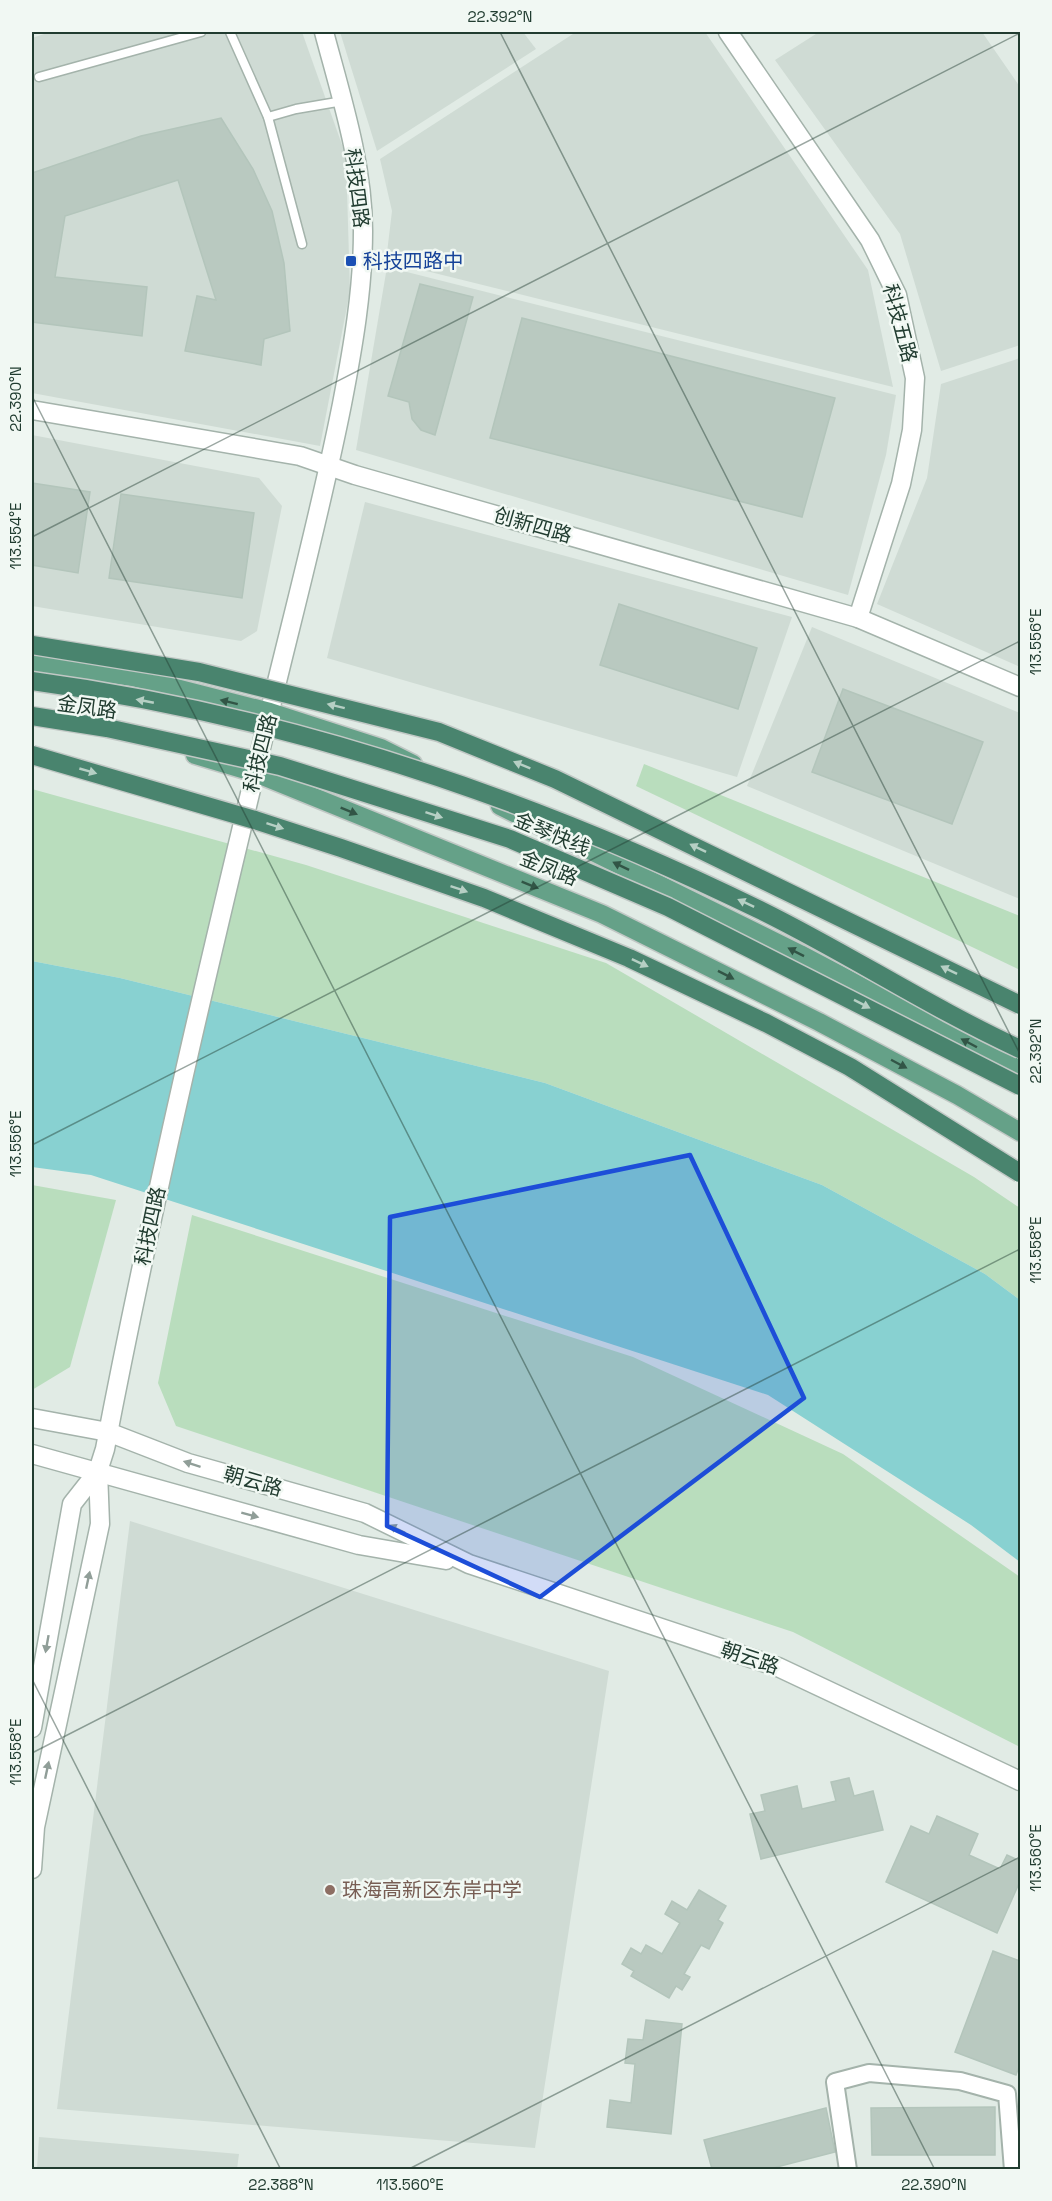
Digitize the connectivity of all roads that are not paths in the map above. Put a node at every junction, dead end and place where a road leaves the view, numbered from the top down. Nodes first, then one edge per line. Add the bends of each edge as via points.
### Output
1 (201, 32) edge
2 (230, 32) edge
3 (324, 32) edge
4 (728, 32) edge
5 (39, 77) dead end
6 (343, 101) junction
7 (268, 117) junction
8 (302, 244) dead end
9 (32, 410) edge
10 (330, 467) junction
11 (858, 618) junction
12 (32, 645) edge
13 (32, 663) edge
14 (32, 681) edge
15 (1020, 687) edge
16 (270, 712) junction
17 (32, 716) edge
18 (32, 722) edge
19 (32, 755) edge
20 (255, 773) junction
21 (1020, 1005) edge
22 (1020, 1049) edge
23 (1020, 1070) edge
24 (1020, 1086) edge
25 (1020, 1132) edge
26 (1020, 1173) edge
27 (32, 1418) edge
28 (108, 1432) junction
29 (32, 1454) edge
30 (98, 1471) junction
31 (469, 1564) junction
32 (32, 1728) edge
33 (1020, 1781) edge
34 (32, 1869) edge
35 (848, 2169) edge
36 (1013, 2169) edge

1 - 5 lane
2 - 7 lane
3 - 6 street, 科技四路
4 - 11 street, 科技五路 via 870,240 897,295 902,316 915,378 912,430 901,484
6 - 7 lane
6 - 10 street, 科技四路 via 360,189 362,287
7 - 8 lane
9 - 10 street, 创新四路 via 300,456
10 - 11 street, 创新四路
10 - 16 street, 科技四路
11 - 15 street, 创新四路
21 -> 12 highway, bridge via 555,779 439,732 199,672
16 -> 13 main road, 金凤路 via 133,677
22 -> 14 highway, 金琴快线, bridge via 763,911 641,855 531,811 415,770 281,730
16 - 20 street, 科技四路
23 -> 16 main road, 金凤路 via 800,954 381,748
17 -> 24 highway, 金琴快线, bridge via 107,728 280,766 510,839 668,907
18 - 20 main road, 金凤路 via 130,735
19 -> 26 highway, bridge via 341,848 484,898 629,958 850,1067
20 -> 25 main road, 金凤路 via 602,914 819,1022
20 - 28 street, 科技四路 via 149,1224
27 - 28 street, 朝云路
28 - 30 street, 科技四路
31 -> 28 street, 朝云路 via 365,1513 188,1463
29 - 30 street, 朝云路
30 -> 31 street, 朝云路 via 359,1545
30 -> 32 street, 科技四路 via 72,1504
34 -> 30 street, 科技四路 via 35,1827 100,1524
31 - 33 street, 朝云路 via 778,1667
35 - 36 street via 835,2082 869,2073 960,2081 1007,2094

